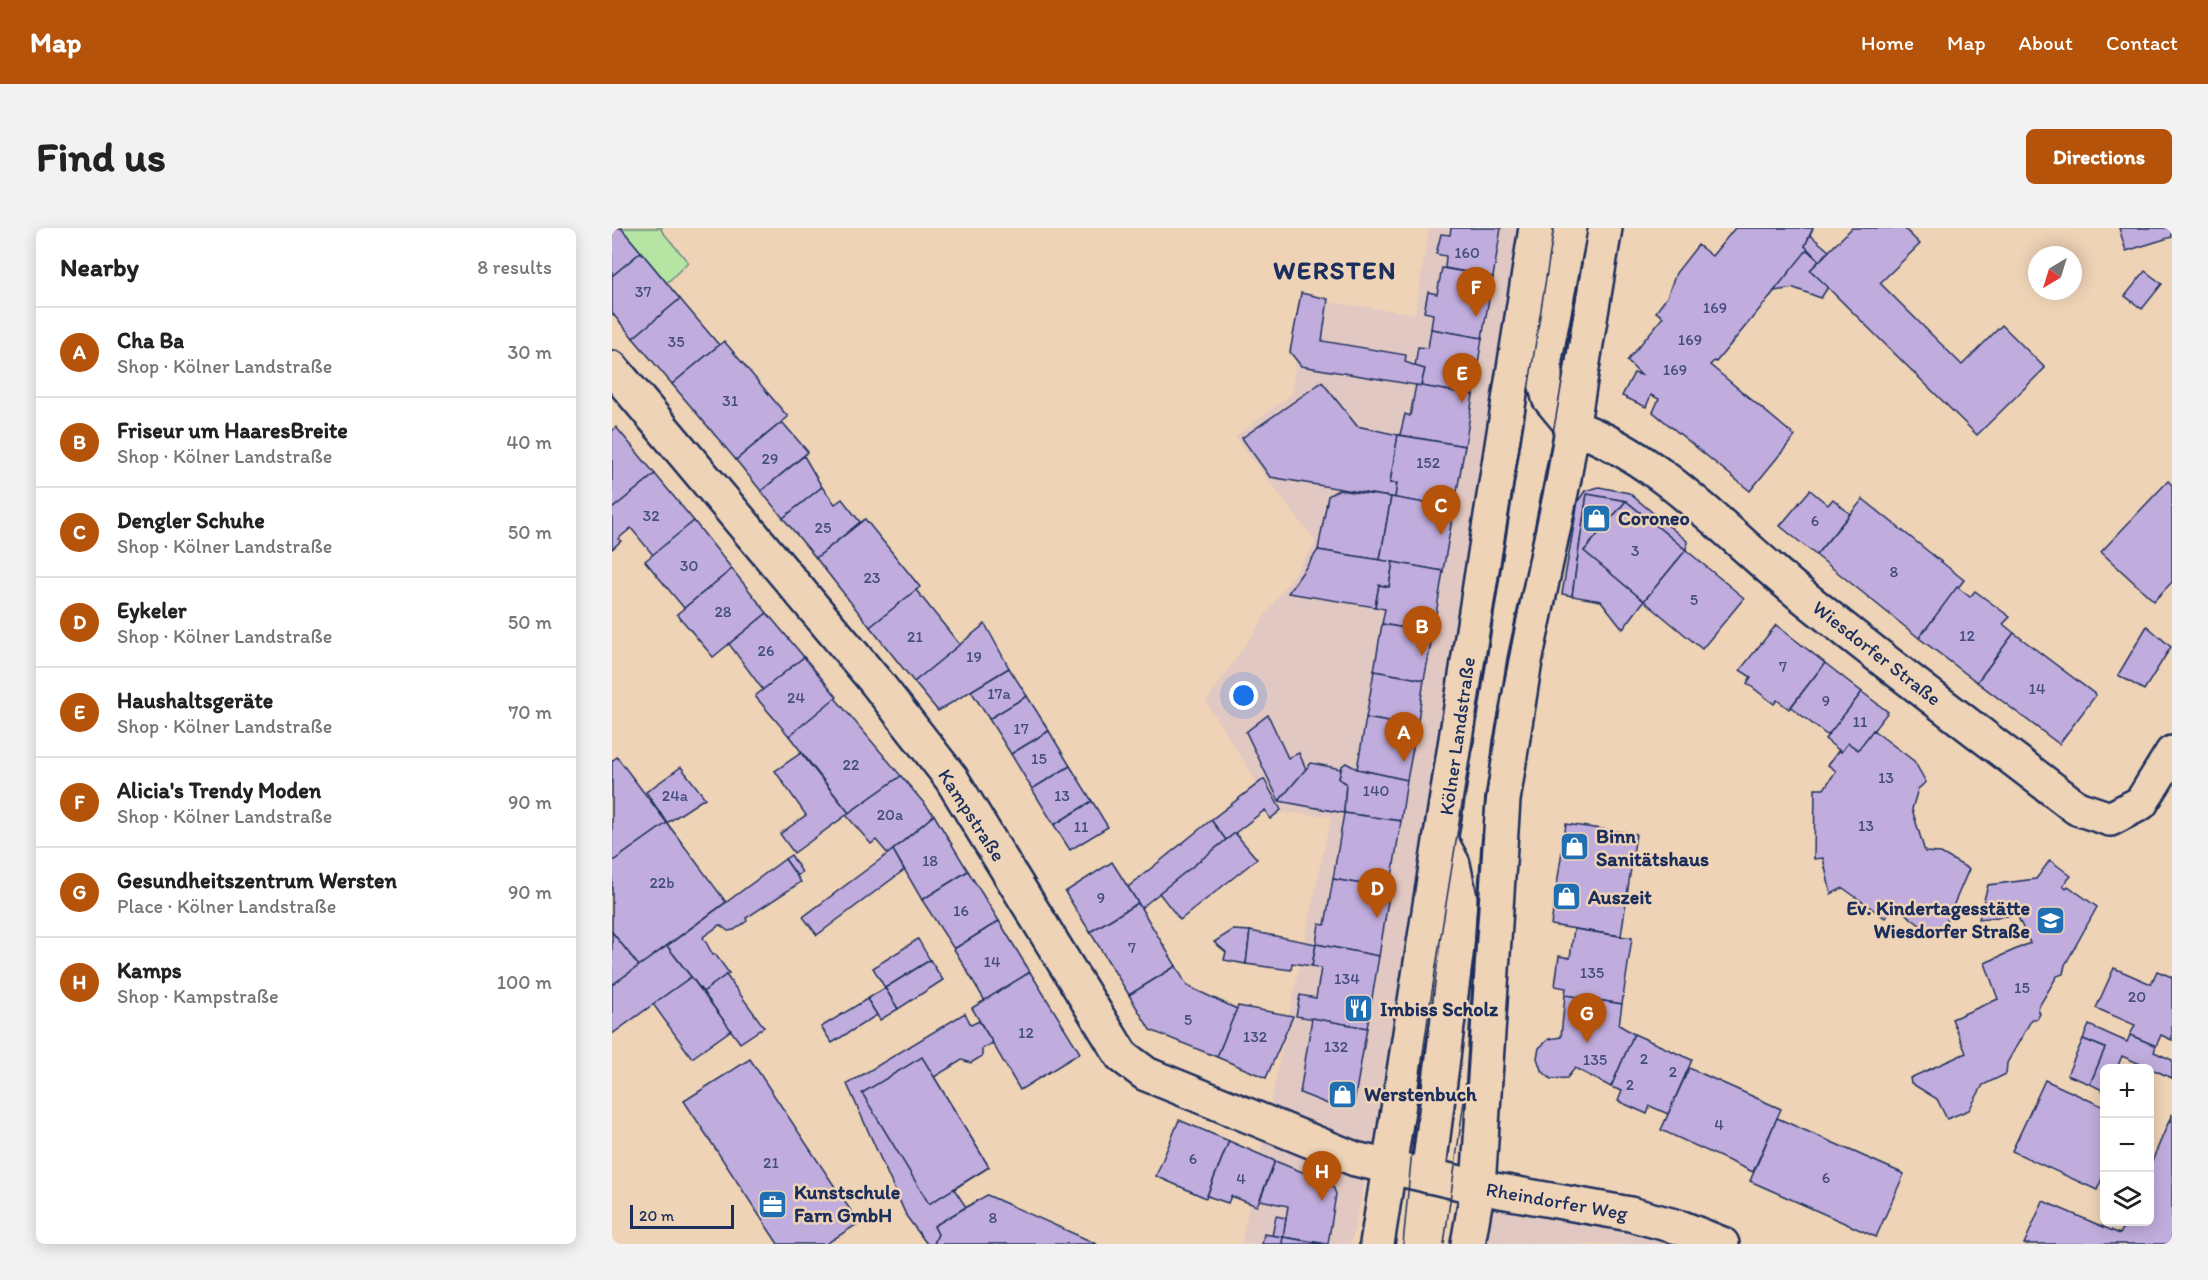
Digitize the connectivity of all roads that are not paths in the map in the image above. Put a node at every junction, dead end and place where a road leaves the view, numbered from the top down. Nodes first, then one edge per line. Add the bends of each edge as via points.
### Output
1 (1536, 228) edge
2 (1570, 228) edge
3 (1605, 228) edge
4 (612, 368) edge
5 (1573, 426) junction
6 (2172, 753) edge
7 (1442, 843) junction
8 (1390, 1167) junction
9 (1428, 1176) junction
10 (1478, 1187) junction
11 (1377, 1244) edge
12 (1468, 1244) edge
13 (1722, 1244) edge

1 - 7 main road, Kölner Landstraße
2 - 5 main road via 1545,359 1545,382 1549,398
3 - 5 main road
4 - 8 main road, Kampstraße via 876,682 951,778 1122,1056 1146,1074 1355,1159
5 - 6 main road, Wiesdorfer Straße via 1617,444 1800,593 2077,808 2110,819 2141,803
5 - 10 main road via 1525,661 1503,800
7 - 8 main road, Kölner Landstraße
7 - 9 main road via 1453,864 1460,898
8 - 9 main road, Rheindorfer Weg
8 - 11 main road, Kölner Landstraße
9 - 10 main road, Rheindorfer Weg
10 - 12 main road
10 - 13 main road, Rheindorfer Weg via 1630,1214 1682,1227

